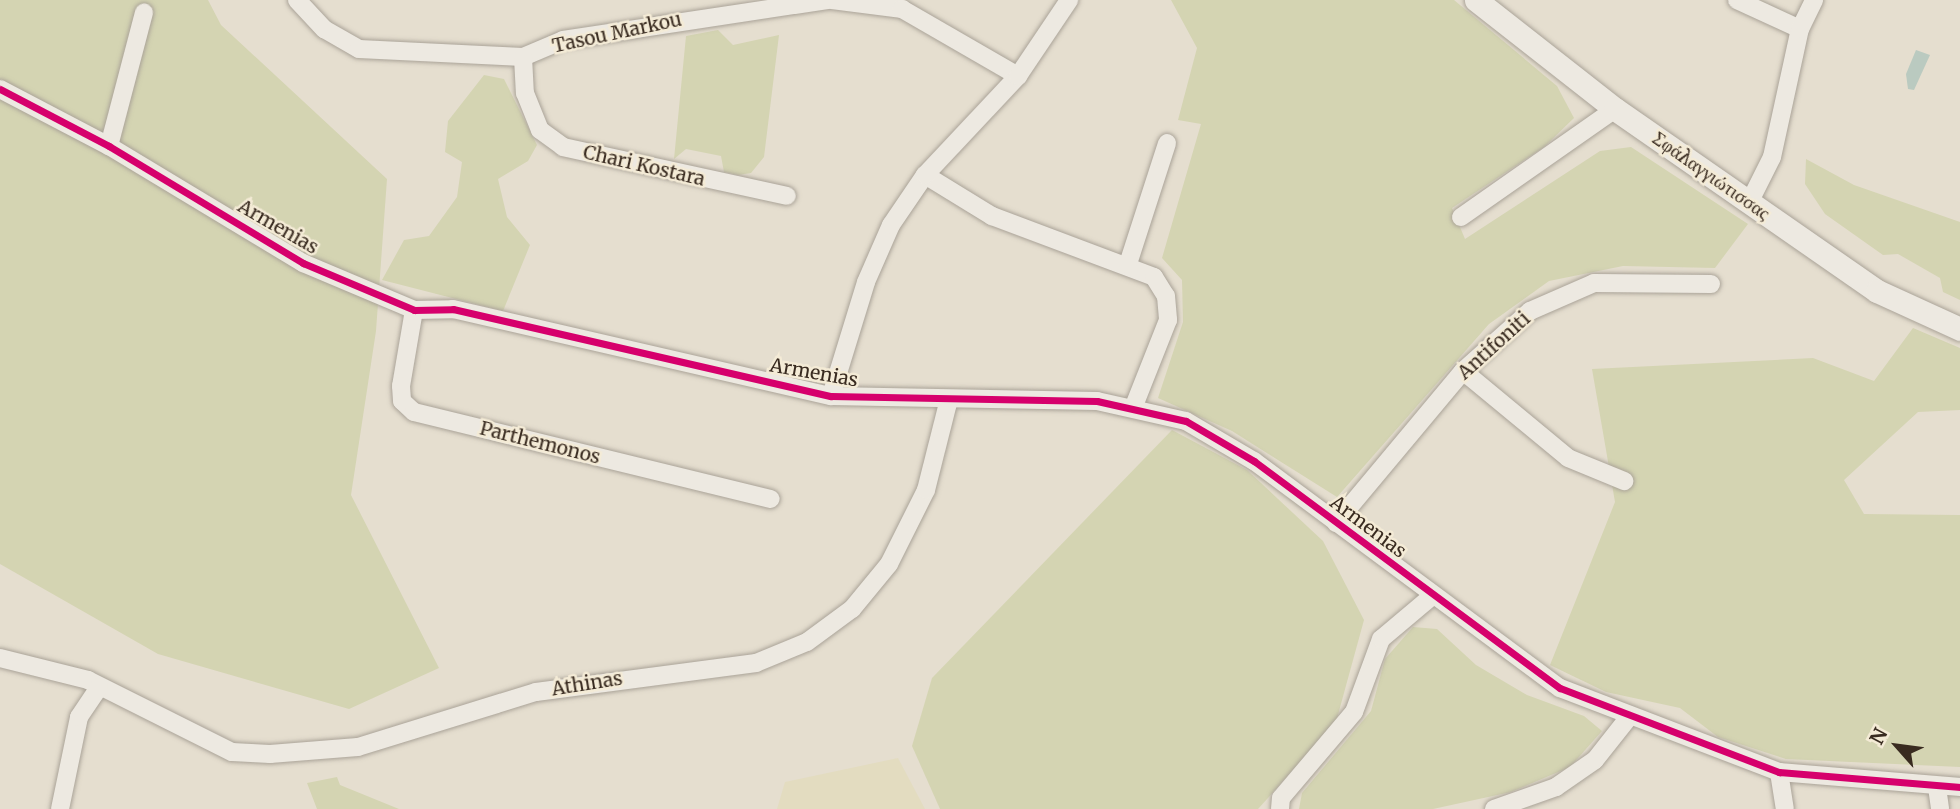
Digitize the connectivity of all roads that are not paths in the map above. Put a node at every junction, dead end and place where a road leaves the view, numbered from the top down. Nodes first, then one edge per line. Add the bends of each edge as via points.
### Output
1 (297, 0) edge
2 (831, 0) edge
3 (1069, 0) edge
4 (1737, 0) edge
5 (1814, 0) edge
6 (903, 4) edge
7 (1491, 5) edge
8 (144, 13) dead end
9 (1800, 29) junction
10 (523, 57) junction
11 (1018, 76) junction
12 (0, 89) edge
13 (1615, 109) junction
14 (1167, 143) dead end
15 (109, 146) junction
16 (925, 175) junction
17 (787, 196) dead end
18 (1748, 203) junction
19 (1461, 216) dead end
20 (1128, 264) junction
21 (1712, 284) dead end
22 (414, 310) junction
23 (1960, 329) edge
24 (1463, 371) junction
25 (831, 396) junction
26 (948, 403) junction
27 (1134, 406) junction
28 (1625, 481) dead end
29 (771, 499) dead end
30 (1336, 523) junction
31 (1432, 596) junction
32 (0, 658) edge
33 (99, 687) junction
34 (1629, 717) junction
35 (1779, 772) junction
36 (1937, 787) junction
37 (1960, 787) edge
38 (61, 809) edge
39 (1280, 809) edge
40 (1494, 809) edge
41 (1784, 809) edge
42 (1940, 809) edge

1 - 10 street, Tasou Markou via 324,29 359,49
2 - 6 street, Tasou Markou
2 - 10 street, Tasou Markou via 563,40
3 - 11 street
4 - 9 street
5 - 9 street
6 - 11 street, Tasou Markou
7 - 13 street, Σφάλαγγιώτισσας
8 - 15 street
9 - 18 street via 1772,157
10 - 17 street, Chari Kostara via 525,93 540,130 563,147
11 - 16 street
12 - 15 street, Armenias
13 - 18 street, Σφάλαγγιώτισσας
13 - 19 street
14 - 20 street
15 - 22 street, Armenias via 303,263
16 - 20 street via 992,216
16 - 25 street via 891,225 866,282
18 - 23 street, Σφάλαγγιώτισσας via 1877,291
20 - 27 street via 1154,277 1167,296 1168,320
21 - 24 street, Antifoniti via 1594,283 1530,311
22 - 25 street, Armenias via 453,309
22 - 29 street, Parthemonos via 401,386 402,401 414,412
24 - 28 street via 1568,458
24 - 30 street, Antifoniti
25 - 26 street, Armenias
26 - 27 street, Armenias
26 - 33 street, Athinas via 926,489 889,564 852,609 807,642 756,663 536,692 320,754 232,752
27 - 30 street, Armenias via 1186,421 1254,461
30 - 31 street, Armenias
31 - 34 street, Armenias via 1560,688
31 - 39 street via 1381,639 1354,712 1281,799
32 - 33 street, Athinas via 54,667
33 - 38 street via 79,717
34 - 35 street, Armenias
34 - 40 street via 1595,760 1556,787
35 - 36 street, Armenias
35 - 41 street
36 - 37 street, Armenias
36 - 42 street

